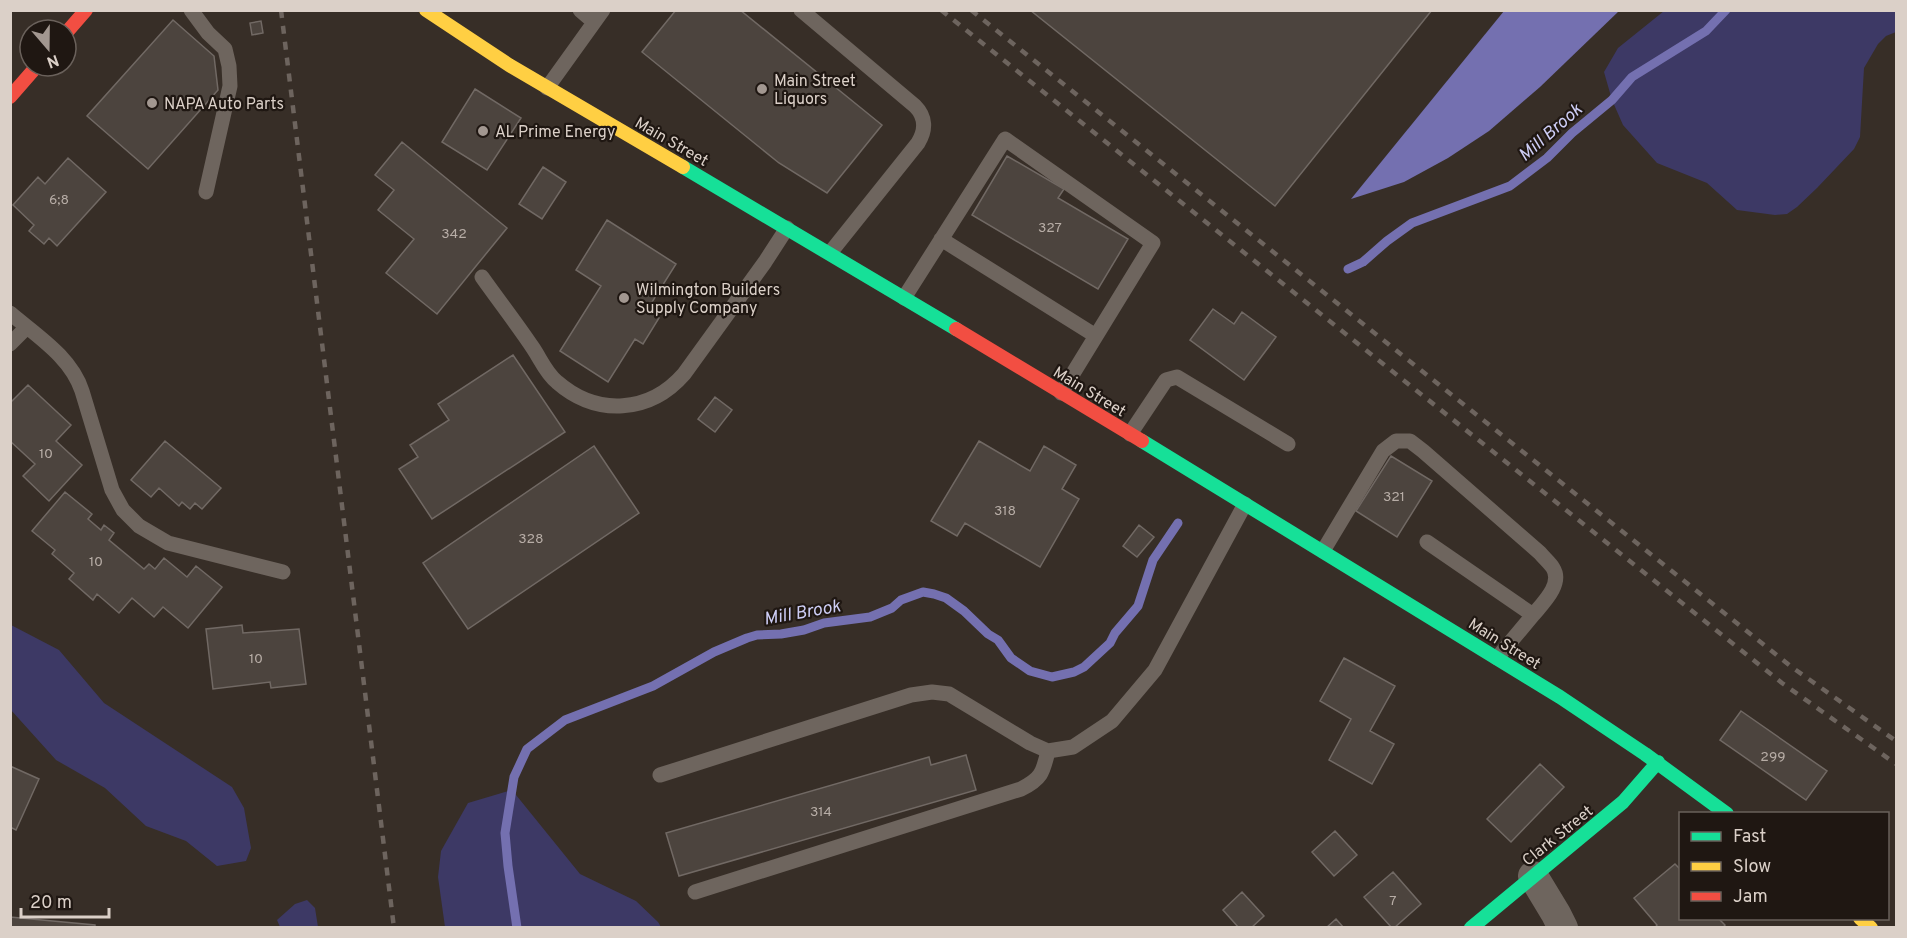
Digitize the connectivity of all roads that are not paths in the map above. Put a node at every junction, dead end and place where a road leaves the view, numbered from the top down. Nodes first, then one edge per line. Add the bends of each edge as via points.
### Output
1 (191, 10) edge
2 (426, 10) edge
3 (580, 10) edge
4 (801, 10) edge
5 (599, 16) edge
6 (27, 78) edge
7 (546, 88) junction
8 (10, 97) edge
9 (206, 192) dead end
10 (787, 228) junction
11 (941, 239) junction
12 (830, 253) junction
13 (482, 277) dead end
14 (903, 298) junction
15 (10, 313) edge
16 (27, 327) junction
17 (1096, 336) junction
18 (10, 344) edge
19 (1061, 393) junction
20 (1130, 434) junction
21 (1288, 444) dead end
22 (1245, 504) junction
23 (1427, 542) dead end
24 (1323, 551) junction
25 (283, 572) dead end
26 (1533, 615) junction
27 (1497, 658) junction
28 (1048, 751) junction
29 (1658, 762) junction
30 (660, 775) dead end
31 (1726, 812) edge
32 (1533, 876) junction
33 (695, 892) dead end
34 (1471, 927) edge
35 (1563, 927) edge

1 - 9 lane via 222,45 229,66 230,86
2 - 7 main road, Main Street
3 - 5 lane
4 - 12 lane via 915,106 924,121 918,143
5 - 7 lane
6 - 8 main road
7 - 10 main road, Main Street
10 - 12 main road, Main Street
10 - 13 lane via 677,382 657,397 635,404 597,405 557,383
11 - 14 lane
11 - 17 lane
11 - 17 lane via 1005,139 1153,243
12 - 14 main road, Main Street
14 - 19 main road, Main Street
15 - 16 lane
16 - 18 lane
16 - 25 lane via 75,375 112,490 130,518 168,543
17 - 19 lane
19 - 20 main road, Main Street
20 - 21 lane via 1166,380 1177,377
20 - 22 main road, Main Street
22 - 24 main road, Main Street
22 - 28 lane via 1155,670 1112,721 1073,747
23 - 26 lane
24 - 26 lane via 1383,452 1396,441 1410,441 1555,570 1557,581
24 - 27 main road, Main Street
26 - 27 lane
27 - 29 main road, Main Street
28 - 30 lane via 949,694 932,692 911,695
28 - 33 lane via 1035,782 1021,789
29 - 31 main road, Main Street
29 - 32 main road, Clark Street via 1623,802
32 - 34 main road, Clark Street
32 - 35 street

